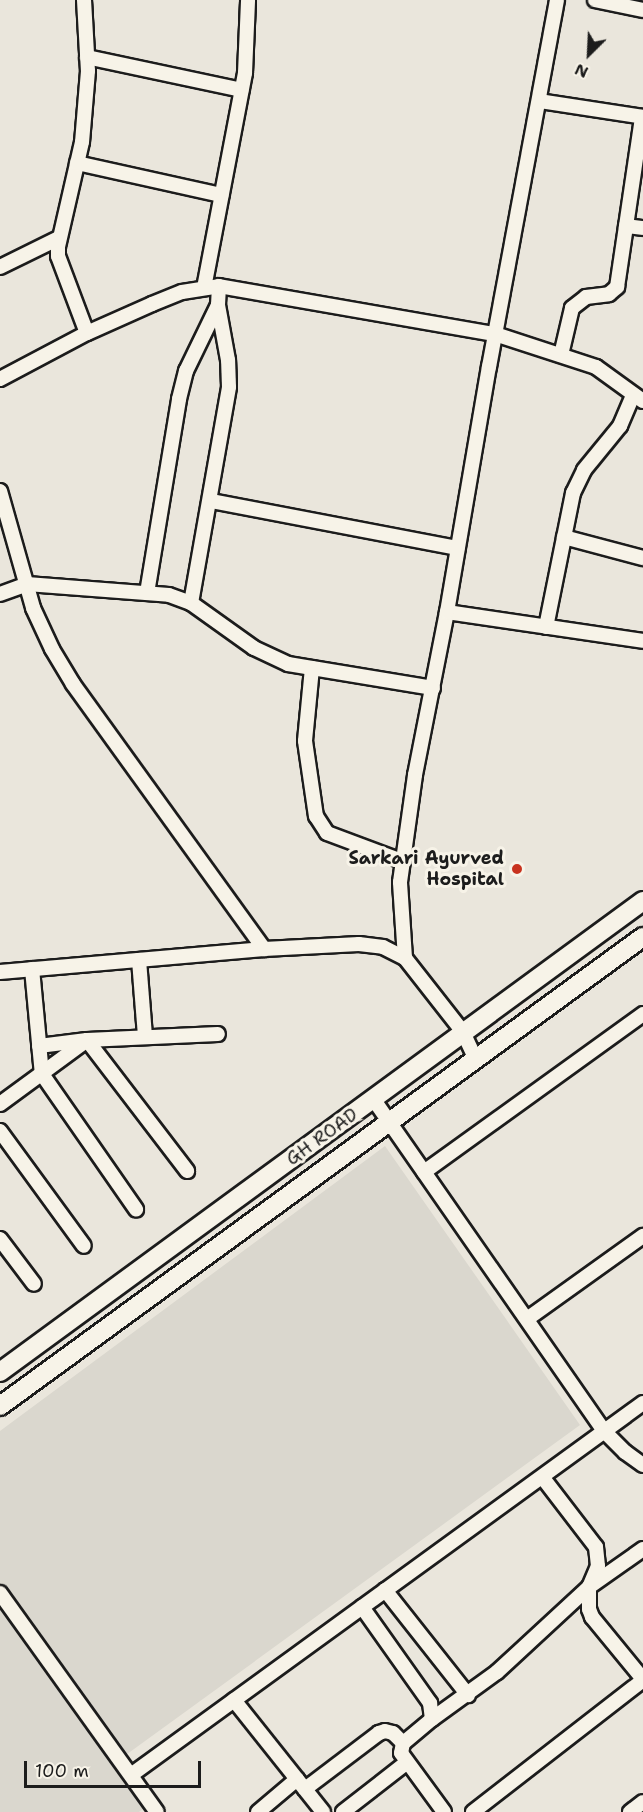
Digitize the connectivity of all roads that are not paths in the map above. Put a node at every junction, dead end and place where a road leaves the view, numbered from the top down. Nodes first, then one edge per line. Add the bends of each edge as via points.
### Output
1 (84, 0) edge
2 (248, 0) edge
3 (557, 0) edge
4 (595, 0) edge
5 (643, 10) edge
6 (87, 57) junction
7 (242, 90) junction
8 (539, 100) junction
9 (642, 117) edge
10 (77, 163) junction
11 (221, 195) junction
12 (626, 226) junction
13 (643, 228) edge
14 (60, 238) junction
15 (0, 267) edge
16 (219, 286) junction
17 (204, 288) junction
18 (218, 305) junction
19 (87, 333) junction
20 (495, 334) junction
21 (561, 355) junction
22 (0, 379) edge
23 (638, 398) edge
24 (0, 491) edge
25 (211, 501) junction
26 (564, 537) junction
27 (458, 548) junction
28 (643, 558) edge
29 (27, 584) junction
30 (147, 593) junction
31 (0, 594) edge
32 (191, 603) junction
33 (447, 612) junction
34 (546, 627) junction
35 (643, 641) edge
36 (312, 668) junction
37 (434, 688) junction
38 (402, 861) junction
39 (643, 901) edge
40 (643, 937) edge
41 (264, 948) junction
42 (405, 958) junction
43 (139, 960) junction
44 (32, 969) junction
45 (0, 972) edge
46 (643, 1014) edge
47 (463, 1032) junction
48 (218, 1034) dead end
49 (145, 1037) junction
50 (87, 1040) junction
51 (39, 1046) junction
52 (476, 1060) junction
53 (42, 1074) junction
54 (374, 1100) junction
55 (0, 1104) edge
56 (389, 1121) junction
57 (0, 1131) edge
58 (187, 1171) dead end
59 (424, 1172) junction
60 (136, 1209) dead end
61 (643, 1236) edge
62 (0, 1239) edge
63 (84, 1246) dead end
64 (34, 1284) dead end
65 (527, 1319) junction
66 (0, 1372) edge
67 (643, 1403) edge
68 (0, 1406) edge
69 (604, 1431) junction
70 (643, 1465) edge
71 (543, 1478) junction
72 (643, 1550) edge
73 (589, 1587) junction
74 (385, 1590) junction
75 (0, 1593) edge
76 (362, 1606) junction
77 (641, 1674) edge
78 (468, 1695) junction
79 (234, 1700) junction
80 (432, 1719) junction
81 (403, 1743) junction
82 (406, 1762) junction
83 (131, 1775) junction
84 (301, 1784) junction
85 (489, 1800) junction
86 (643, 1802) edge
87 (157, 1812) edge
88 (258, 1812) edge
89 (323, 1812) edge
90 (343, 1812) edge
91 (444, 1812) edge
92 (473, 1812) edge
93 (497, 1812) edge
94 (630, 1812) edge

1 - 6 street
2 - 7 street
3 - 8 street
4 - 5 street
6 - 7 street
6 - 10 street via 82,142
7 - 11 street
8 - 9 street
8 - 20 street
9 - 12 street
10 - 11 street
10 - 14 street
11 - 17 street
12 - 13 street
12 - 21 street via 616,287 609,294 586,297 572,308
14 - 15 street
14 - 19 street via 58,256
16 - 17 street
16 - 18 street
16 - 20 street
17 - 19 street via 182,292
18 - 25 street via 229,387
18 - 30 street via 186,371 179,399
19 - 22 street
20 - 21 street
20 - 27 street
21 - 23 street via 596,367
23 - 26 street via 584,470 573,493
24 - 29 street
25 - 27 street
25 - 32 street
26 - 28 street
26 - 34 street
27 - 33 street
29 - 30 street
29 - 31 street
29 - 41 street via 33,608 73,684
30 - 32 street
32 - 36 street via 254,648 288,664
33 - 34 street
33 - 37 street
34 - 35 street
36 - 37 street
36 - 38 street via 305,741 316,816 327,833
37 - 38 street
38 - 42 street
39 - 47 main road, GH ROAD
40 - 52 main road, GH ROAD
41 - 42 street via 359,944 383,947
41 - 43 street
42 - 47 street
43 - 44 street
43 - 49 street
44 - 45 street
44 - 51 street
46 - 59 street
47 - 52 street
47 - 54 main road, GH ROAD
48 - 49 street
49 - 50 street
50 - 51 street
50 - 53 street
50 - 58 street
51 - 53 street
52 - 56 main road, GH ROAD
53 - 55 street
53 - 60 street
54 - 56 street
54 - 66 main road, GH ROAD
56 - 59 street
56 - 68 main road, GH ROAD
57 - 63 street
59 - 65 street
61 - 65 street
62 - 64 street
65 - 69 street
67 - 69 street
69 - 70 street
69 - 71 street
71 - 73 street via 596,1547 598,1566
71 - 74 street
72 - 73 street
73 - 77 street via 592,1617
73 - 78 street
74 - 76 street
74 - 78 street
75 - 83 street
76 - 79 street
76 - 80 street via 430,1703
77 - 85 street
78 - 80 street
79 - 83 street
79 - 84 street
80 - 81 street
81 - 82 street via 401,1753
81 - 84 street via 393,1733 379,1733
82 - 90 street
82 - 91 street
83 - 87 street
84 - 88 street
84 - 89 street
85 - 92 street
85 - 93 street
86 - 94 street

